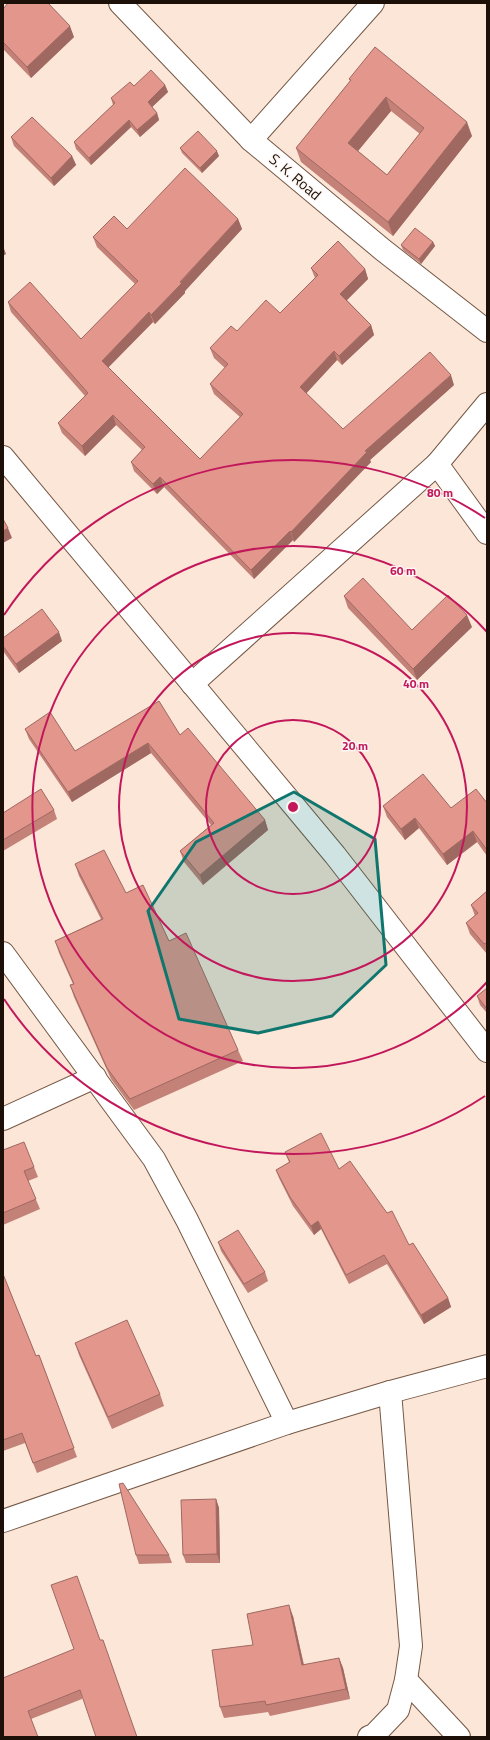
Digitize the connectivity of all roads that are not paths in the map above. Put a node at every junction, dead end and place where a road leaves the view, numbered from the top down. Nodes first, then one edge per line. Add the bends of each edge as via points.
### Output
1 (120, 3) edge
2 (373, 3) edge
3 (251, 140) junction
4 (487, 331) edge
5 (487, 404) edge
6 (3, 457) edge
7 (437, 464) junction
8 (487, 533) edge
9 (192, 684) junction
10 (3, 953) edge
11 (487, 1051) edge
12 (95, 1077) junction
13 (3, 1119) edge
14 (487, 1366) edge
15 (390, 1392) junction
16 (287, 1423) junction
17 (3, 1521) edge
18 (406, 1680) junction
19 (369, 1737) edge
20 (459, 1737) edge

1 - 3 street, S. K. Road
2 - 3 street
3 - 4 street, S. K. Road via 383,250
5 - 7 street
6 - 9 street
7 - 8 street
7 - 9 street
9 - 11 street via 335,855
10 - 12 street
12 - 13 street
12 - 16 street via 154,1159 187,1220
14 - 15 street
15 - 16 street
15 - 18 street via 411,1646
16 - 17 street
18 - 19 street via 398,1710
18 - 20 street

